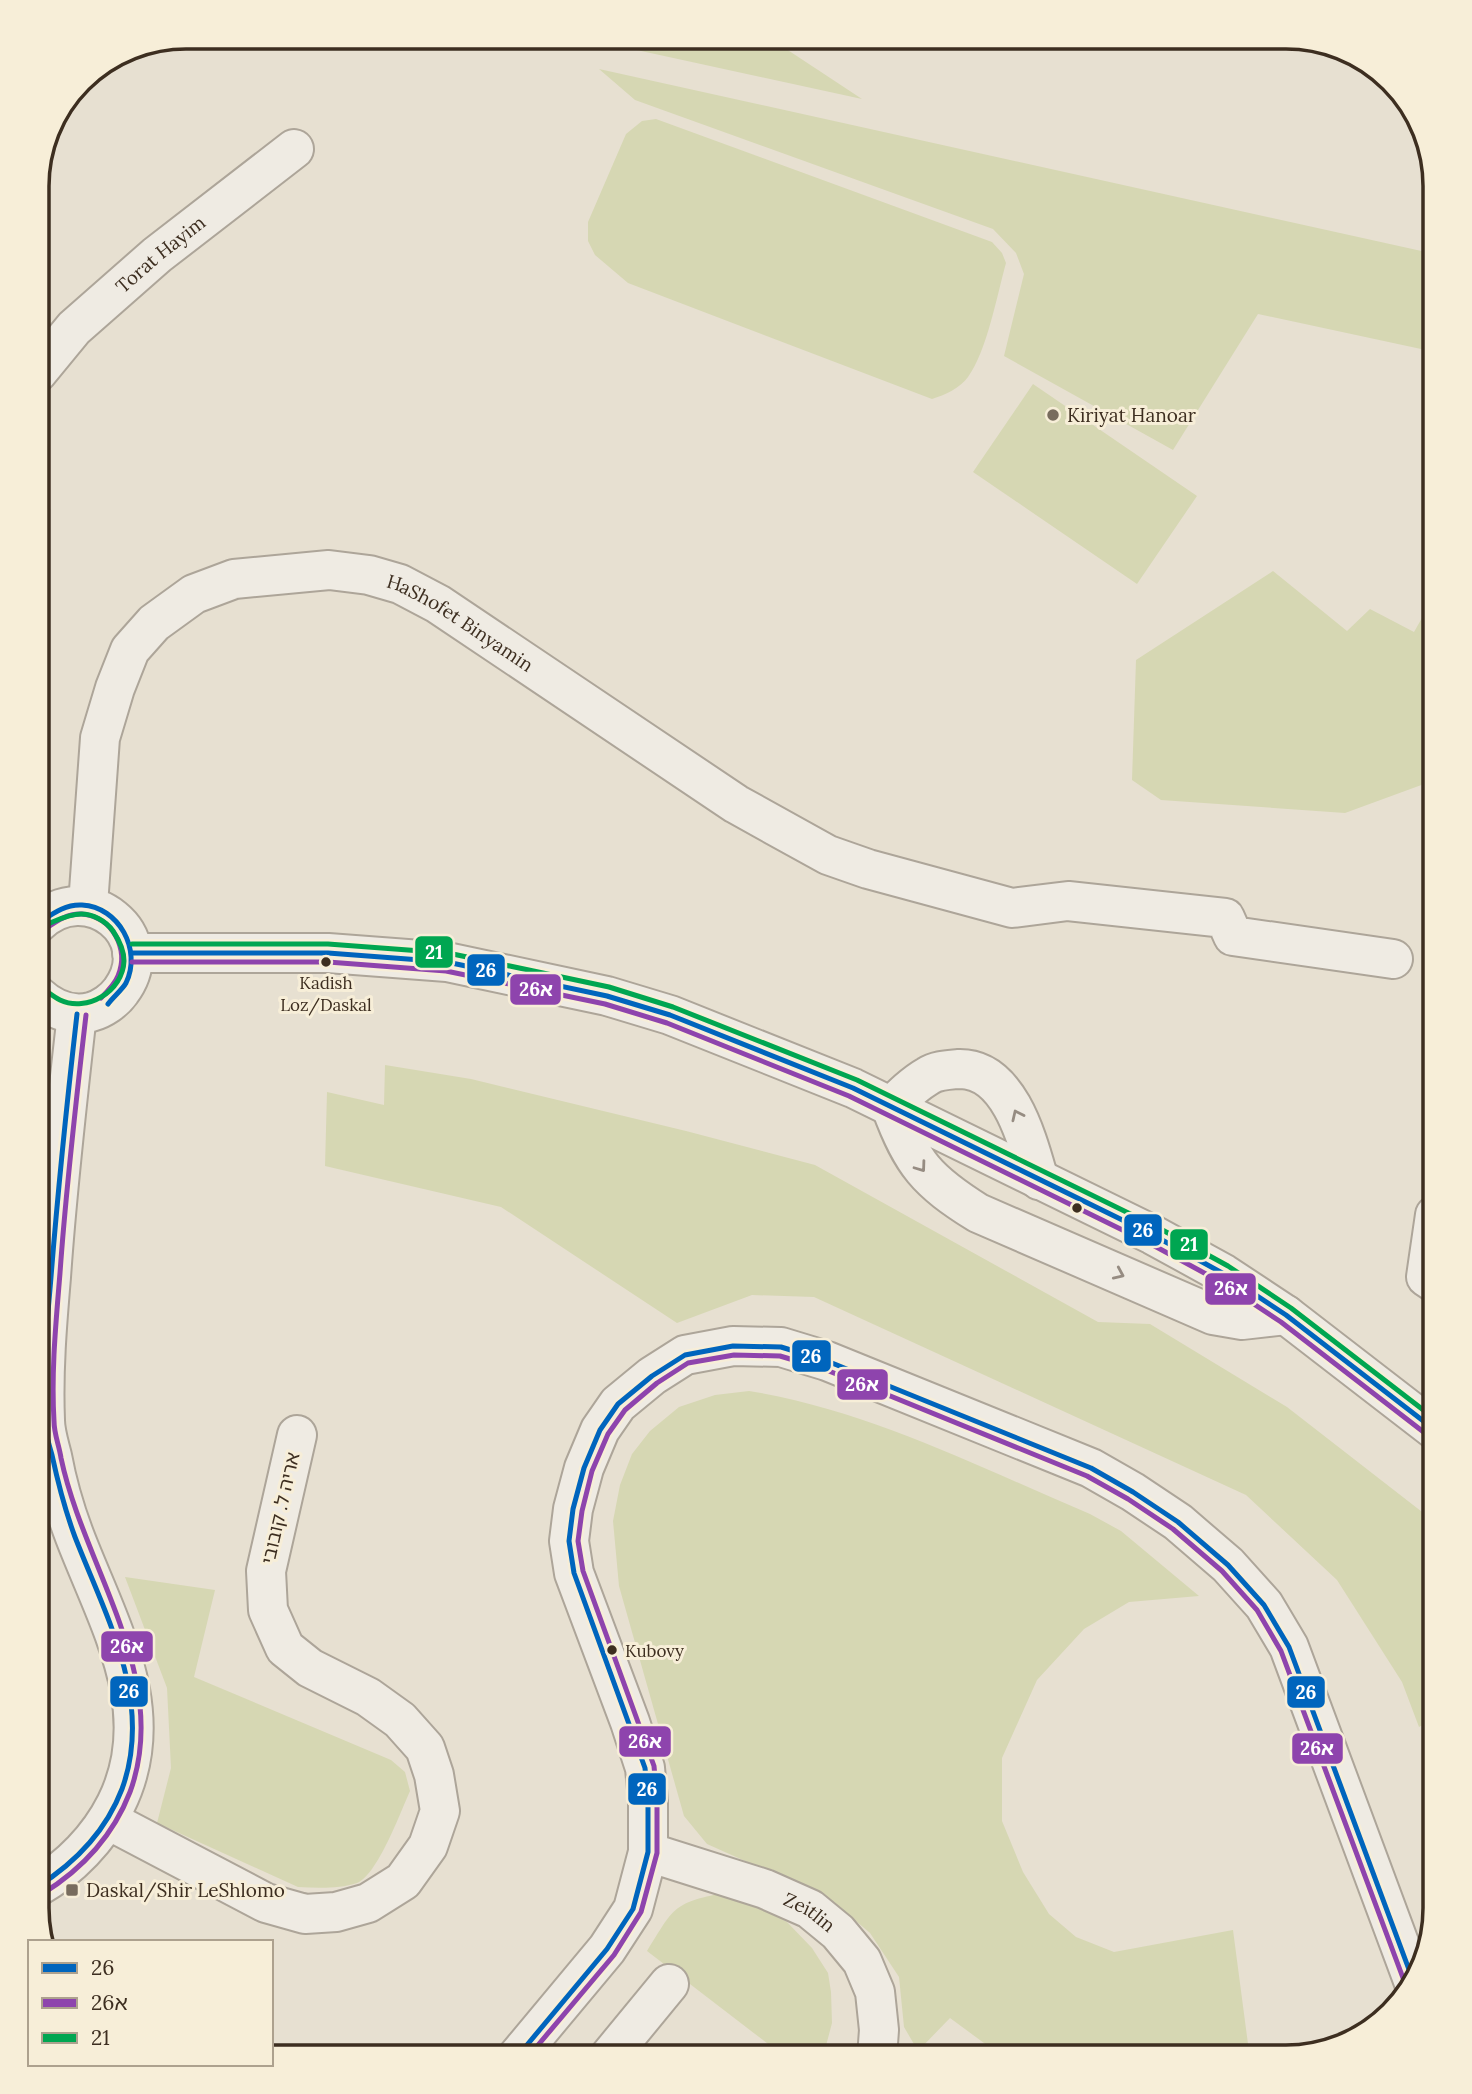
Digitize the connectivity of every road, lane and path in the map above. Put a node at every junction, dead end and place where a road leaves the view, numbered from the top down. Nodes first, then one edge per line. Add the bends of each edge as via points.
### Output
1 (294, 149) dead end
2 (49, 358) edge
3 (88, 905) junction
4 (49, 914) edge
5 (132, 953) junction
6 (1393, 959) dead end
7 (49, 1005) edge
8 (77, 1014) junction
9 (891, 1107) junction
10 (49, 1175) edge
11 (1040, 1180) junction
12 (1286, 1315) junction
13 (1423, 1421) edge
14 (297, 1435) dead end
15 (49, 1481) edge
16 (108, 1820) junction
17 (648, 1852) junction
18 (49, 1878) edge
19 (1409, 1969) edge
20 (669, 1984) dead end
21 (527, 2045) edge
22 (619, 2045) edge
23 (878, 2045) edge

1 - 2 street, Torat Hayim via 157,254 74,328
3 - 4 street
3 - 5 street via 102,910 123,928
3 - 6 street, HaShofet Binyamin via 100,738 130,650 154,623 194,594 234,579 329,570 400,584 438,604 736,804 828,855 1012,908 1068,901 1225,918 1233,936
5 - 8 street via 132,968 119,995 93,1012
5 - 9 street via 328,953 447,962 607,996 670,1015
7 - 8 street
8 - 10 street
9 - 11 street
11 -> 9 street via 1009,1099 985,1076 966,1069 931,1074
9 -> 12 street via 926,1175 978,1213 1213,1315 1242,1320
11 - 12 street via 1224,1274
12 - 13 street
14 - 16 street, אריה ל. קובובי via 265,1571 268,1610 285,1648 310,1668 368,1697 400,1720 425,1748 440,1811 428,1846 403,1881 368,1903 304,1914 266,1903
15 - 16 street via 126,1667 130,1688 133,1751 124,1788
16 - 18 street via 78,1857
17 - 19 street via 645,1768 574,1573 569,1541 573,1509 600,1430 618,1404 652,1376 685,1355 733,1346 781,1347 827,1361 1091,1468 1178,1522 1228,1565 1264,1605 1289,1647
17 - 21 street via 633,1909 607,1949
17 - 23 street, Zeitlin via 765,1889 810,1909 838,1932 862,1961 875,1992
20 - 22 street

